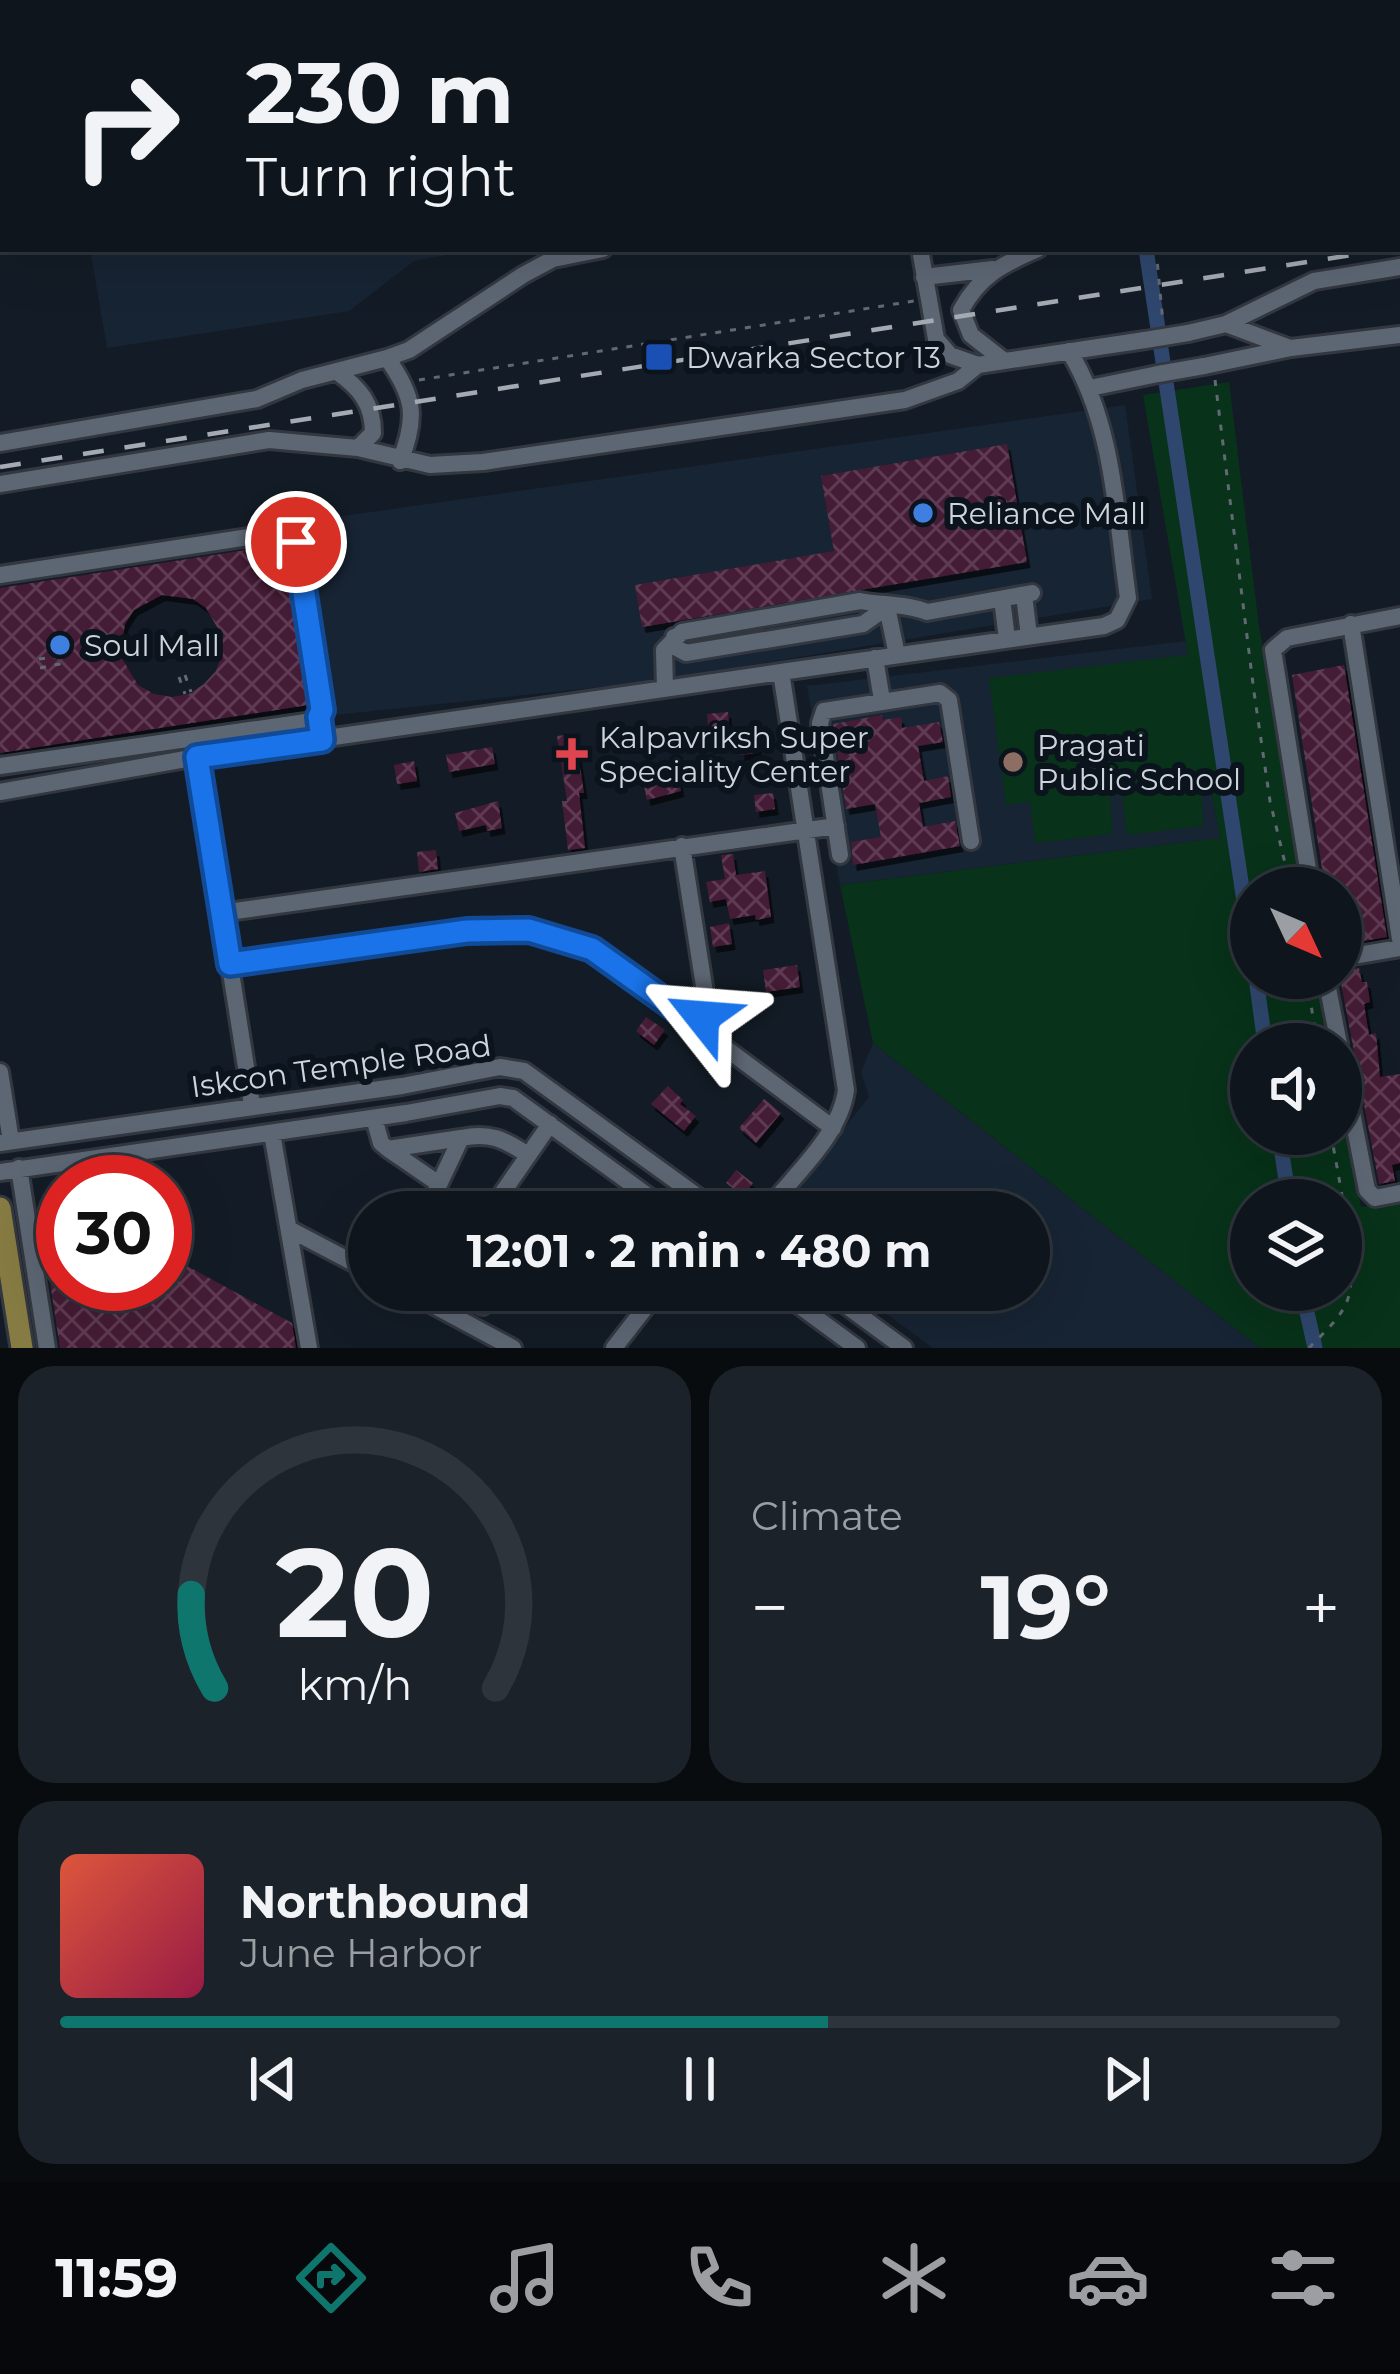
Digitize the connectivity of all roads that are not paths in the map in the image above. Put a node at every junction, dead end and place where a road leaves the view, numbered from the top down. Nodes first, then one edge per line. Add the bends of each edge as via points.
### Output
1 (589, 252) edge
2 (920, 252) edge
3 (1031, 252) edge
4 (1400, 267) edge
5 (993, 269) junction
6 (924, 277) junction
7 (1226, 324) junction
8 (1400, 335) edge
9 (1291, 348) junction
10 (1069, 351) junction
11 (387, 358) junction
12 (1003, 360) junction
13 (978, 365) junction
14 (337, 372) junction
15 (1090, 388) junction
16 (0, 443) edge
17 (358, 448) junction
18 (400, 461) junction
19 (0, 484) edge
20 (0, 575) edge
21 (1002, 599) junction
22 (794, 612) junction
23 (889, 616) junction
24 (1400, 616) edge
25 (1351, 624) junction
26 (797, 635) junction
27 (1029, 636) junction
28 (674, 637) junction
29 (1007, 639) junction
30 (897, 655) junction
31 (875, 658) junction
32 (781, 672) junction
33 (665, 688) junction
34 (882, 700) junction
35 (319, 717) junction
36 (322, 740) junction
37 (105, 751) junction
38 (197, 757) junction
39 (0, 766) edge
40 (108, 773) junction
41 (0, 792) edge
42 (836, 826) junction
43 (805, 830) junction
44 (971, 841) dead end
45 (682, 846) junction
46 (840, 855) dead end
47 (1308, 867) edge
48 (221, 913) junction
49 (1400, 943) edge
50 (1362, 953) edge
51 (230, 964) junction
52 (697, 1024) junction
53 (0, 1072) edge
54 (252, 1105) junction
55 (374, 1118) junction
56 (550, 1124) junction
57 (832, 1128) junction
58 (272, 1132) junction
59 (461, 1138) junction
60 (5, 1142) edge
61 (388, 1149) junction
62 (528, 1155) junction
63 (1359, 1155) edge
64 (9, 1170) edge
65 (439, 1184) junction
66 (436, 1191) edge
67 (504, 1191) edge
68 (641, 1191) edge
69 (690, 1191) edge
70 (782, 1191) edge
71 (1400, 1193) edge
72 (0, 1208) edge
73 (289, 1228) junction
74 (348, 1260) edge
75 (443, 1311) edge
76 (642, 1311) edge
77 (807, 1311) edge
78 (854, 1311) edge
79 (22, 1348) edge
80 (46, 1348) edge
81 (309, 1348) edge
82 (513, 1348) edge
83 (614, 1348) edge
84 (857, 1348) edge
85 (904, 1348) edge

1 - 11 street via 523,274
2 - 6 street
3 - 5 street
4 - 7 street via 1314,281
5 - 6 street
5 - 12 street via 961,310 971,335
6 - 13 street via 941,348
7 - 9 street
7 - 10 street, bridge
8 - 9 street
9 - 15 street, bridge
10 - 12 street
10 - 15 street
11 - 14 street
11 - 18 street via 406,382 411,434
12 - 13 street
13 - 18 street via 905,400 483,461
14 - 16 street via 257,399
14 - 17 street via 361,391 374,424
15 - 27 street via 1128,598 1117,620 1103,626
17 - 18 street
17 - 19 street via 269,440
20 - 35 street via 290,535
21 - 23 street via 927,612 911,606
21 - 27 street via 1028,594
21 - 29 street
22 - 23 street via 860,601
22 - 26 street
22 - 28 street
23 - 26 street
23 - 30 street
24 - 25 street
25 - 47 street via 1287,638 1273,650
25 - 49 street
26 - 28 street via 686,653
27 - 29 street
28 - 33 street via 661,661
29 - 30 street
30 - 31 street
31 - 32 street
31 - 34 street
32 - 33 street
32 - 43 street
33 - 36 street
34 - 42 street via 830,707 821,716
34 - 44 street via 940,693 949,700
35 - 36 street
35 - 37 street
36 - 38 street
37 - 39 street
37 - 40 street
38 - 40 street
38 - 48 street
40 - 41 street
42 - 43 street
42 - 46 street
43 - 45 street
43 - 57 street via 846,1090
45 - 48 street
45 - 52 street via 706,999
48 - 51 street
49 - 50 street
51 - 52 street via 467,931 529,930 592,949
51 - 54 street
52 - 57 street
53 - 60 street
54 - 60 street, Iskcon Temple Road
54 - 69 street, Iskcon Temple Road via 500,1067 524,1071
55 - 56 street, Iskcon Temple Road via 500,1096
55 - 58 street, Iskcon Temple Road
55 - 61 street
56 - 62 street
56 - 68 street, Iskcon Temple Road
57 - 70 street
58 - 64 street, Iskcon Temple Road
58 - 73 street
59 - 61 street
59 - 62 street via 503,1138
59 - 65 street
61 - 65 street
62 - 67 street
63 - 71 street via 1366,1190 1376,1198
64 - 80 street
65 - 66 street
72 - 79 main road
73 - 74 street
73 - 81 street
75 - 82 street
76 - 83 street
77 - 84 street
78 - 85 street

